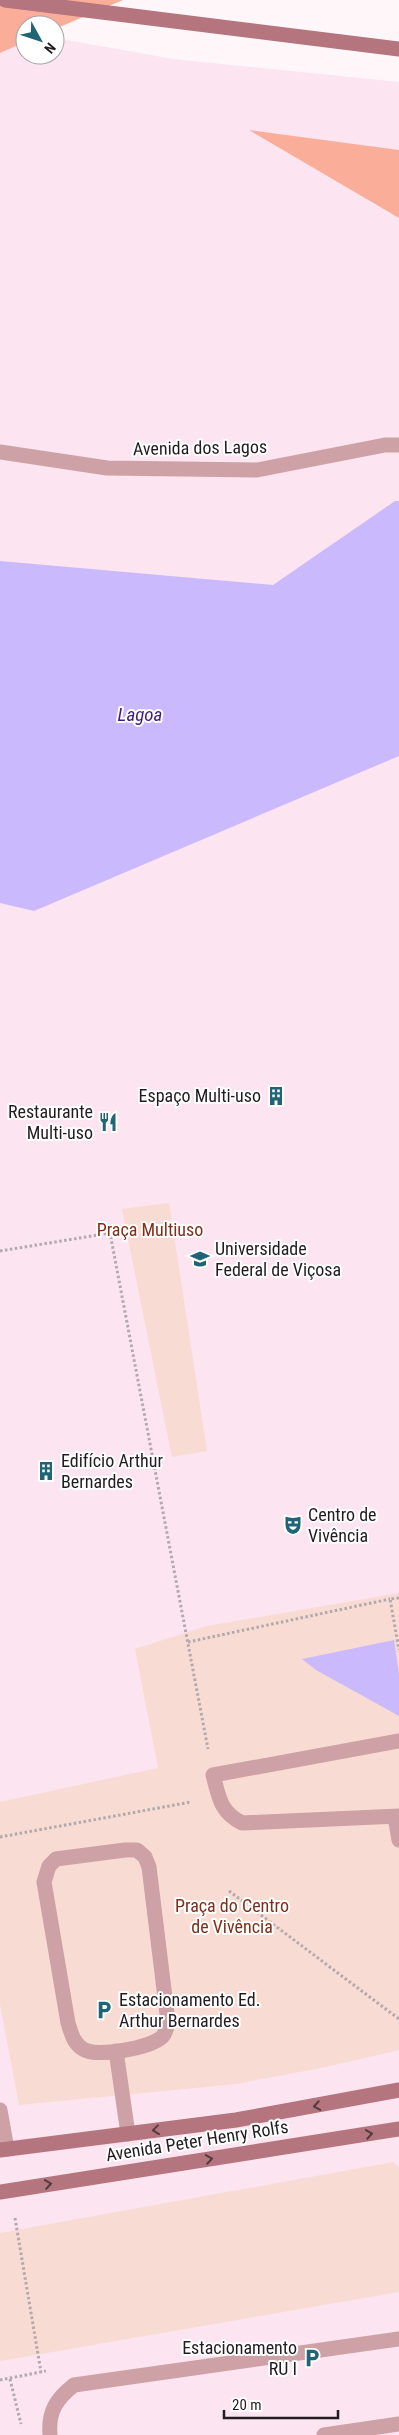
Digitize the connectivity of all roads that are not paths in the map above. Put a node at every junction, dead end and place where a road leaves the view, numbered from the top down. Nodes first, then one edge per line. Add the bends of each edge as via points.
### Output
1 (5, 0) edge
2 (399, 49) edge
3 (399, 445) edge
4 (0, 452) edge
5 (399, 1742) edge
6 (397, 1817) edge
7 (399, 1840) edge
8 (116, 2051) junction
9 (399, 2090) edge
10 (0, 2110) edge
11 (399, 2130) edge
12 (128, 2134) junction
13 (4, 2149) edge
14 (0, 2192) edge
15 (399, 2339) edge
16 (399, 2424) edge
17 (50, 2435) edge
18 (324, 2435) edge

1 - 2 main road
3 - 4 street, Avenida dos Lagos via 258,470 107,468
5 - 6 street via 213,1775 222,1807 230,1817 242,1823
6 - 7 street
8 - 8 street via 153,2043 162,2036 168,2022 149,1867 137,1850 56,1859 49,1866 44,1882 73,2040 93,2054
8 - 12 street
9 -> 12 main road, Avenida Peter Henry Rolfs via 236,2120
10 - 13 street
14 -> 11 main road, Avenida Peter Henry Rolfs
12 - 13 main road, Avenida Peter Henry Rolfs
15 - 17 street via 74,2385 60,2396 53,2408
16 - 18 street

